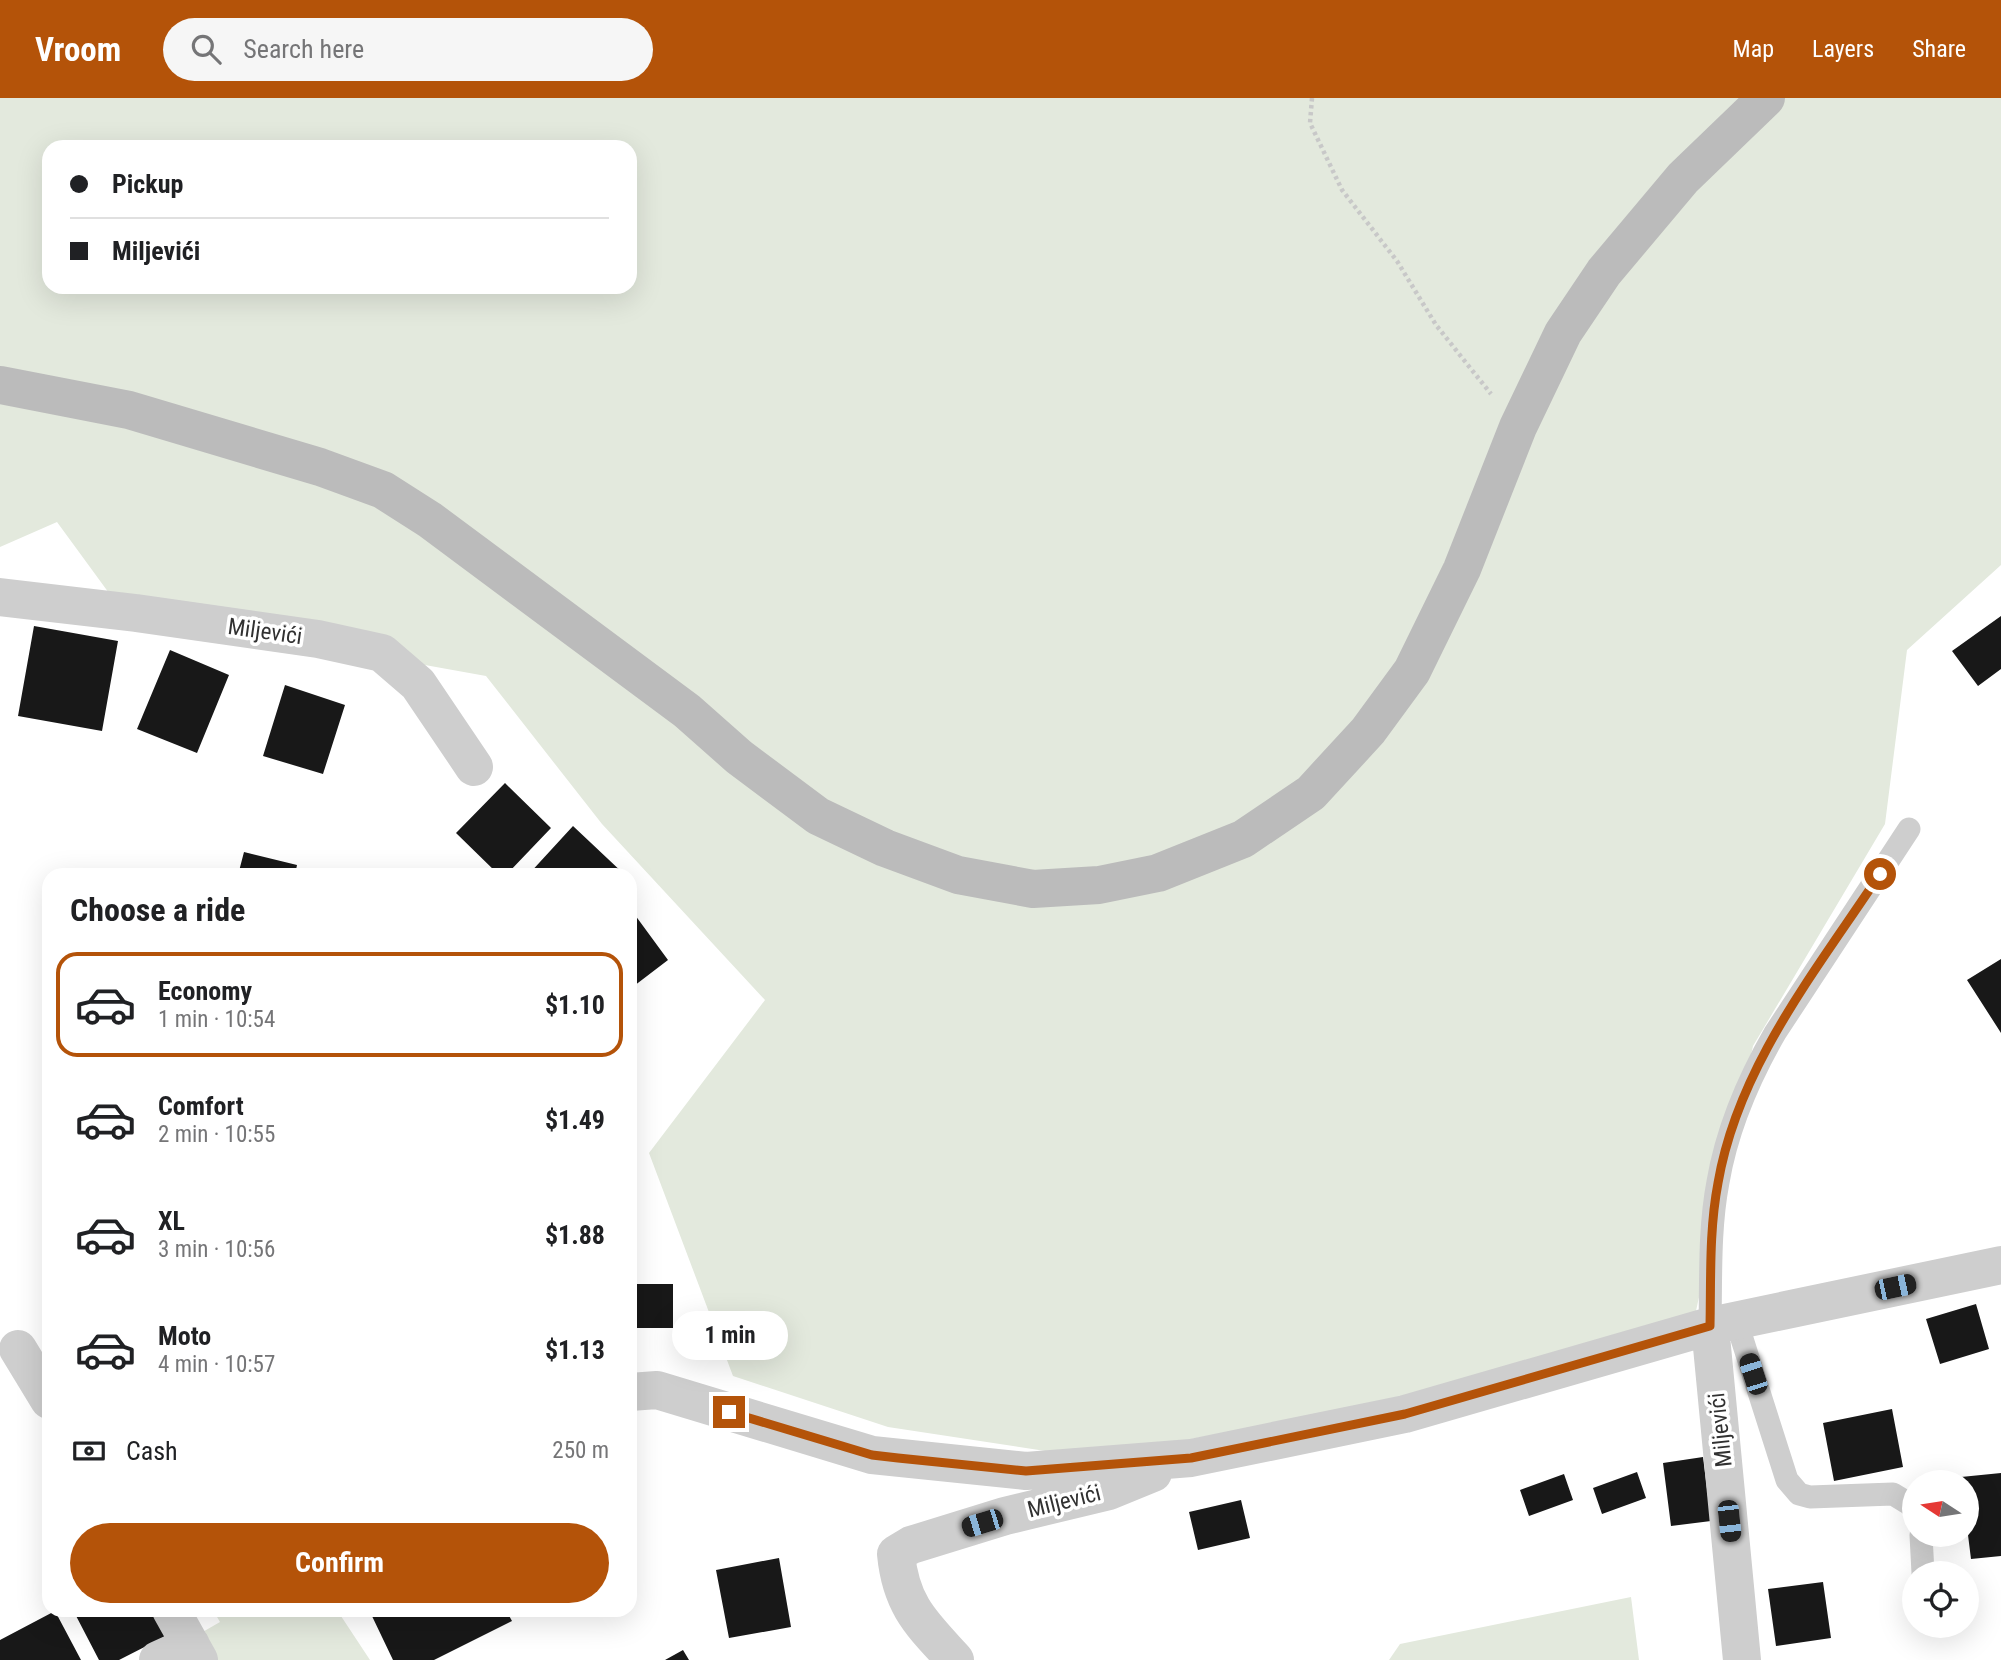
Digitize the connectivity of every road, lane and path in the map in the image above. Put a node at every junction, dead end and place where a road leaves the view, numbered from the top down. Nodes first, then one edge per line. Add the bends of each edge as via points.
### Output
1 (1312, 98) edge
2 (1766, 98) edge
3 (0, 385) edge
4 (1518, 427) junction
5 (0, 597) edge
6 (474, 767) dead end
7 (1909, 829) dead end
8 (2001, 1265) edge
9 (1723, 1323) junction
10 (22, 1351) edge
11 (42, 1388) edge
12 (637, 1391) edge
13 (1191, 1458) junction
14 (1902, 1499) edge
15 (173, 1617) edge
16 (182, 1655) edge
17 (956, 1660) edge
18 (1742, 1660) edge

1 - 4 path via 1310,123 1342,190 1397,261 1436,325
2 - 4 main road via 1683,178 1604,272 1563,333
3 - 4 main road via 129,410 383,490 676,702 818,817 958,875 1033,888 1099,885 1158,873 1243,839 1311,793 1368,731 1412,671 1462,569
5 - 6 street, Miljevići via 136,612 382,653 418,684
7 - 9 lane via 1775,1033 1740,1103 1718,1182 1713,1225
8 - 9 street, Miljevići
9 - 13 street, Miljevići via 1405,1414
9 - 14 lane via 1787,1480 1799,1494 1893,1494
9 - 18 street, Miljevići
10 - 11 street
12 - 13 street, Miljevići via 657,1390 872,1455 1026,1471
13 - 17 street, Miljevići via 1109,1491 993,1520 911,1545 896,1554 899,1579 915,1616
15 - 16 street

